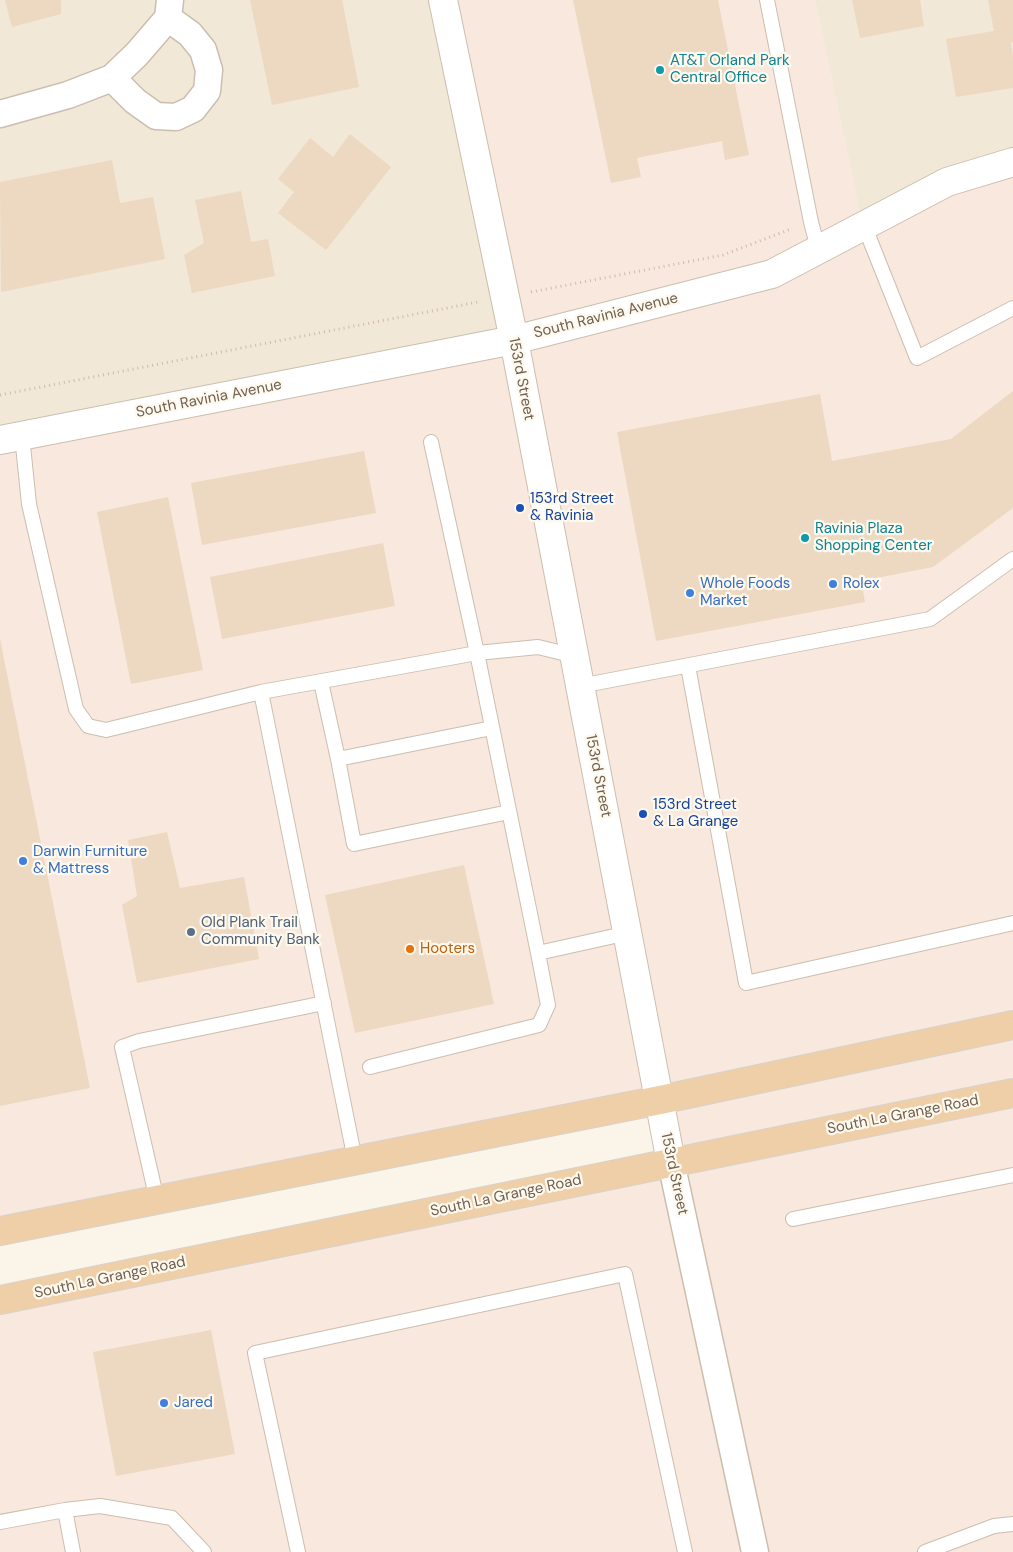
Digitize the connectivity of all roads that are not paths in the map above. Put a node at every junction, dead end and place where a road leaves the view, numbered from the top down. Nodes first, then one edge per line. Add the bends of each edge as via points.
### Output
1 (443, 0) edge
2 (767, 0) edge
3 (169, 9) edge
4 (112, 78) junction
5 (0, 114) edge
6 (1013, 162) edge
7 (864, 226) junction
8 (818, 249) junction
9 (1013, 308) edge
10 (514, 340) junction
11 (11, 438) edge
12 (431, 442) dead end
13 (1013, 559) edge
14 (477, 653) junction
15 (575, 656) junction
16 (688, 666) junction
17 (321, 682) junction
18 (580, 686) junction
19 (261, 692) junction
20 (492, 728) junction
21 (338, 759) junction
22 (509, 812) junction
23 (1013, 923) edge
24 (628, 933) junction
25 (538, 953) junction
26 (324, 1003) junction
27 (1013, 1025) edge
28 (370, 1067) dead end
29 (1013, 1093) edge
30 (660, 1100) junction
31 (355, 1160) junction
32 (671, 1162) junction
33 (1013, 1175) edge
34 (157, 1200) junction
35 (793, 1219) dead end
36 (0, 1231) edge
37 (0, 1300) edge
38 (65, 1510) junction
39 (0, 1522) edge
40 (1013, 1524) edge
41 (73, 1552) edge
42 (204, 1552) edge
43 (298, 1552) edge
44 (684, 1552) edge
45 (755, 1552) edge
46 (925, 1552) edge

1 - 10 street, 153rd Street
2 - 8 lane
3 - 4 street via 136,54
3 - 4 street via 203,50 209,70 208,91 193,109 176,117 156,116
4 - 5 street via 68,95
6 - 7 street, South Ravinia Avenue via 947,182
7 - 8 street, South Ravinia Avenue
7 - 9 lane via 917,358
8 - 10 street, South Ravinia Avenue via 772,274
10 - 11 street, South Ravinia Avenue
10 - 15 street, 153rd Street
11 - 19 lane via 76,709 88,726 106,730
12 - 14 lane
13 - 16 lane via 930,620
14 - 15 lane via 538,647
14 - 17 lane
14 - 20 lane
15 - 18 street, 153rd Street
16 - 18 lane
16 - 23 lane via 746,982
17 - 19 lane
17 - 21 lane
18 - 24 street, 153rd Street
19 - 26 lane
20 - 21 lane
20 - 22 lane
21 - 22 lane via 354,844
22 - 25 lane
24 - 25 lane
24 - 30 street, 153rd Street
25 - 28 lane via 548,1006 539,1025
26 - 31 lane
26 - 34 lane via 122,1047
27 - 30 highway
29 - 32 highway, South La Grange Road
30 - 31 highway
30 - 32 street, 153rd Street
31 - 34 highway
32 - 37 highway, South La Grange Road
32 - 45 street, 153rd Street
33 - 35 lane
34 - 36 highway
38 - 39 lane
38 - 41 lane
38 - 42 lane via 100,1506 172,1518
40 - 46 lane via 994,1526
43 - 44 lane via 255,1353 625,1274

